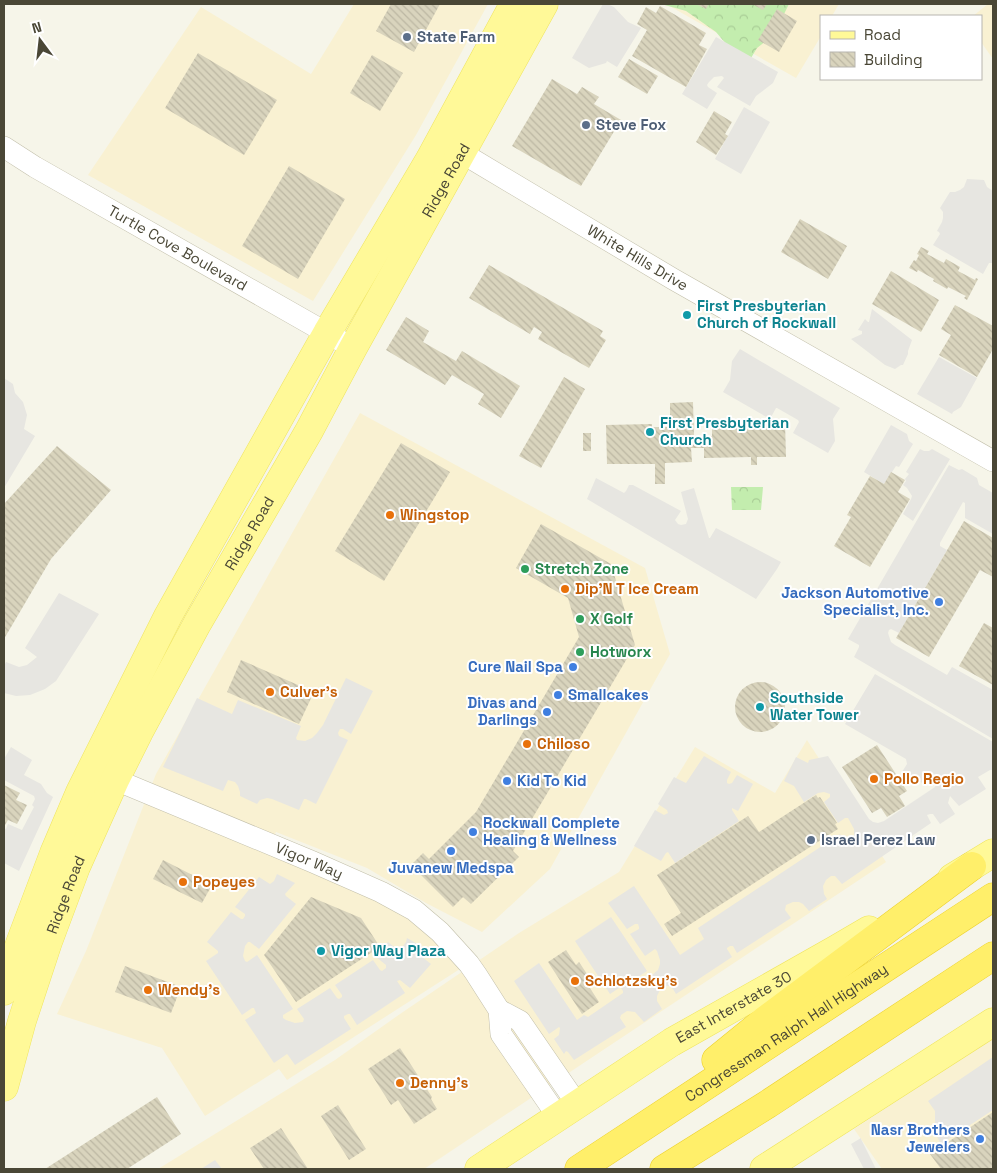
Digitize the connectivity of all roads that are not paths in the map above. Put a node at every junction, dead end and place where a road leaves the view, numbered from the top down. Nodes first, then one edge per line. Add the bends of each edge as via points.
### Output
1 (514, 4) edge
2 (544, 4) edge
3 (452, 144) junction
4 (4, 147) edge
5 (327, 332) junction
6 (354, 348) junction
7 (993, 461) edge
8 (115, 780) junction
9 (80, 792) junction
10 (983, 859) edge
11 (993, 897) edge
12 (993, 956) edge
13 (4, 991) edge
14 (993, 1022) edge
15 (4, 1087) edge
16 (567, 1110) junction
17 (601, 1154) junction
18 (479, 1169) edge
19 (579, 1169) edge
20 (664, 1169) edge
21 (764, 1169) edge

1 - 3 main road, Ridge Road
2 - 3 main road, Ridge Road
3 - 5 main road, Ridge Road
3 - 6 main road, Ridge Road
3 - 7 street, White Hills Drive via 673,278
4 - 5 street, Turtle Cove Boulevard
5 - 6 street, Turtle Cove Boulevard
5 - 9 main road, Ridge Road via 168,616
6 - 8 main road, Ridge Road via 197,624
8 - 9 street
8 - 15 main road, Ridge Road via 76,866 48,942
8 - 16 street, Vigor Way via 313,862 414,910 440,932 469,964 499,1010 520,1021
9 - 13 main road, Ridge Road
10 - 16 main road, East Interstate 30 via 836,950 672,1042
10 - 17 highway via 764,1021
11 - 17 highway, Congressman Ralph Hall Highway
12 - 20 highway
14 - 21 main road
16 - 18 main road, East Interstate 30
17 - 19 highway, Congressman Ralph Hall Highway

